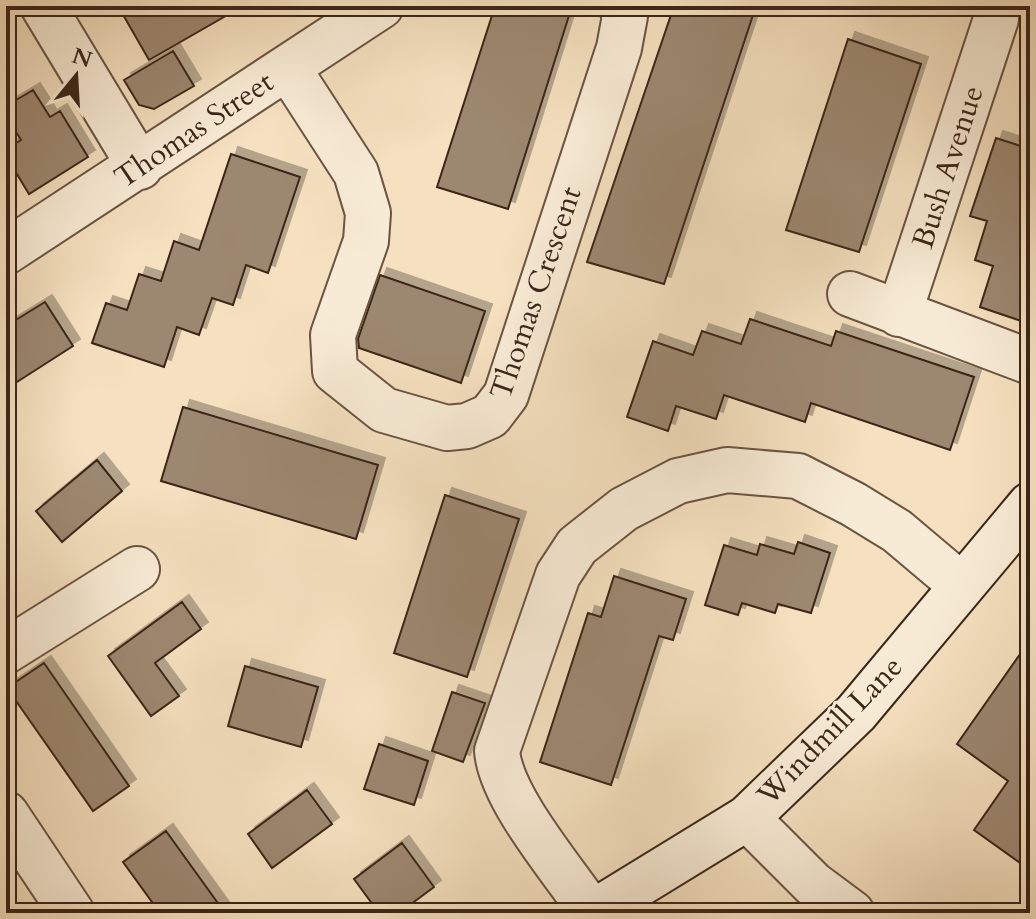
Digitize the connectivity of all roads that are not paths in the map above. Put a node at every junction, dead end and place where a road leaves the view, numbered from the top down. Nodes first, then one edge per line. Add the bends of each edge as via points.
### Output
1 (43, 6) edge
2 (381, 6) edge
3 (621, 6) edge
4 (998, 19) edge
5 (288, 68) junction
6 (140, 167) junction
7 (6, 252) edge
8 (850, 294) dead end
9 (899, 314) junction
10 (1030, 362) edge
11 (1030, 505) edge
12 (137, 569) dead end
13 (961, 585) junction
14 (6, 651) edge
15 (6, 814) edge
16 (747, 818) junction
17 (72, 913) edge
18 (592, 913) edge
19 (852, 913) edge

1 - 6 street
2 - 5 street, Thomas Street
3 - 5 street, Thomas Crescent via 625,16 619,48 506,395 490,416 467,426 447,428 384,410 335,371 333,335 366,241 368,213 356,173
4 - 9 street, Bush Avenue
5 - 6 street, Thomas Street
6 - 7 street, Thomas Street
8 - 9 street
9 - 10 street
11 - 13 street, Windmill Lane
12 - 14 street
13 - 16 street, Windmill Lane via 856,713
13 - 18 street via 897,531 798,476 727,470 678,481 624,509 577,546 558,575 497,751 509,792
15 - 17 street
16 - 18 street, Windmill Lane
16 - 19 street via 813,884

